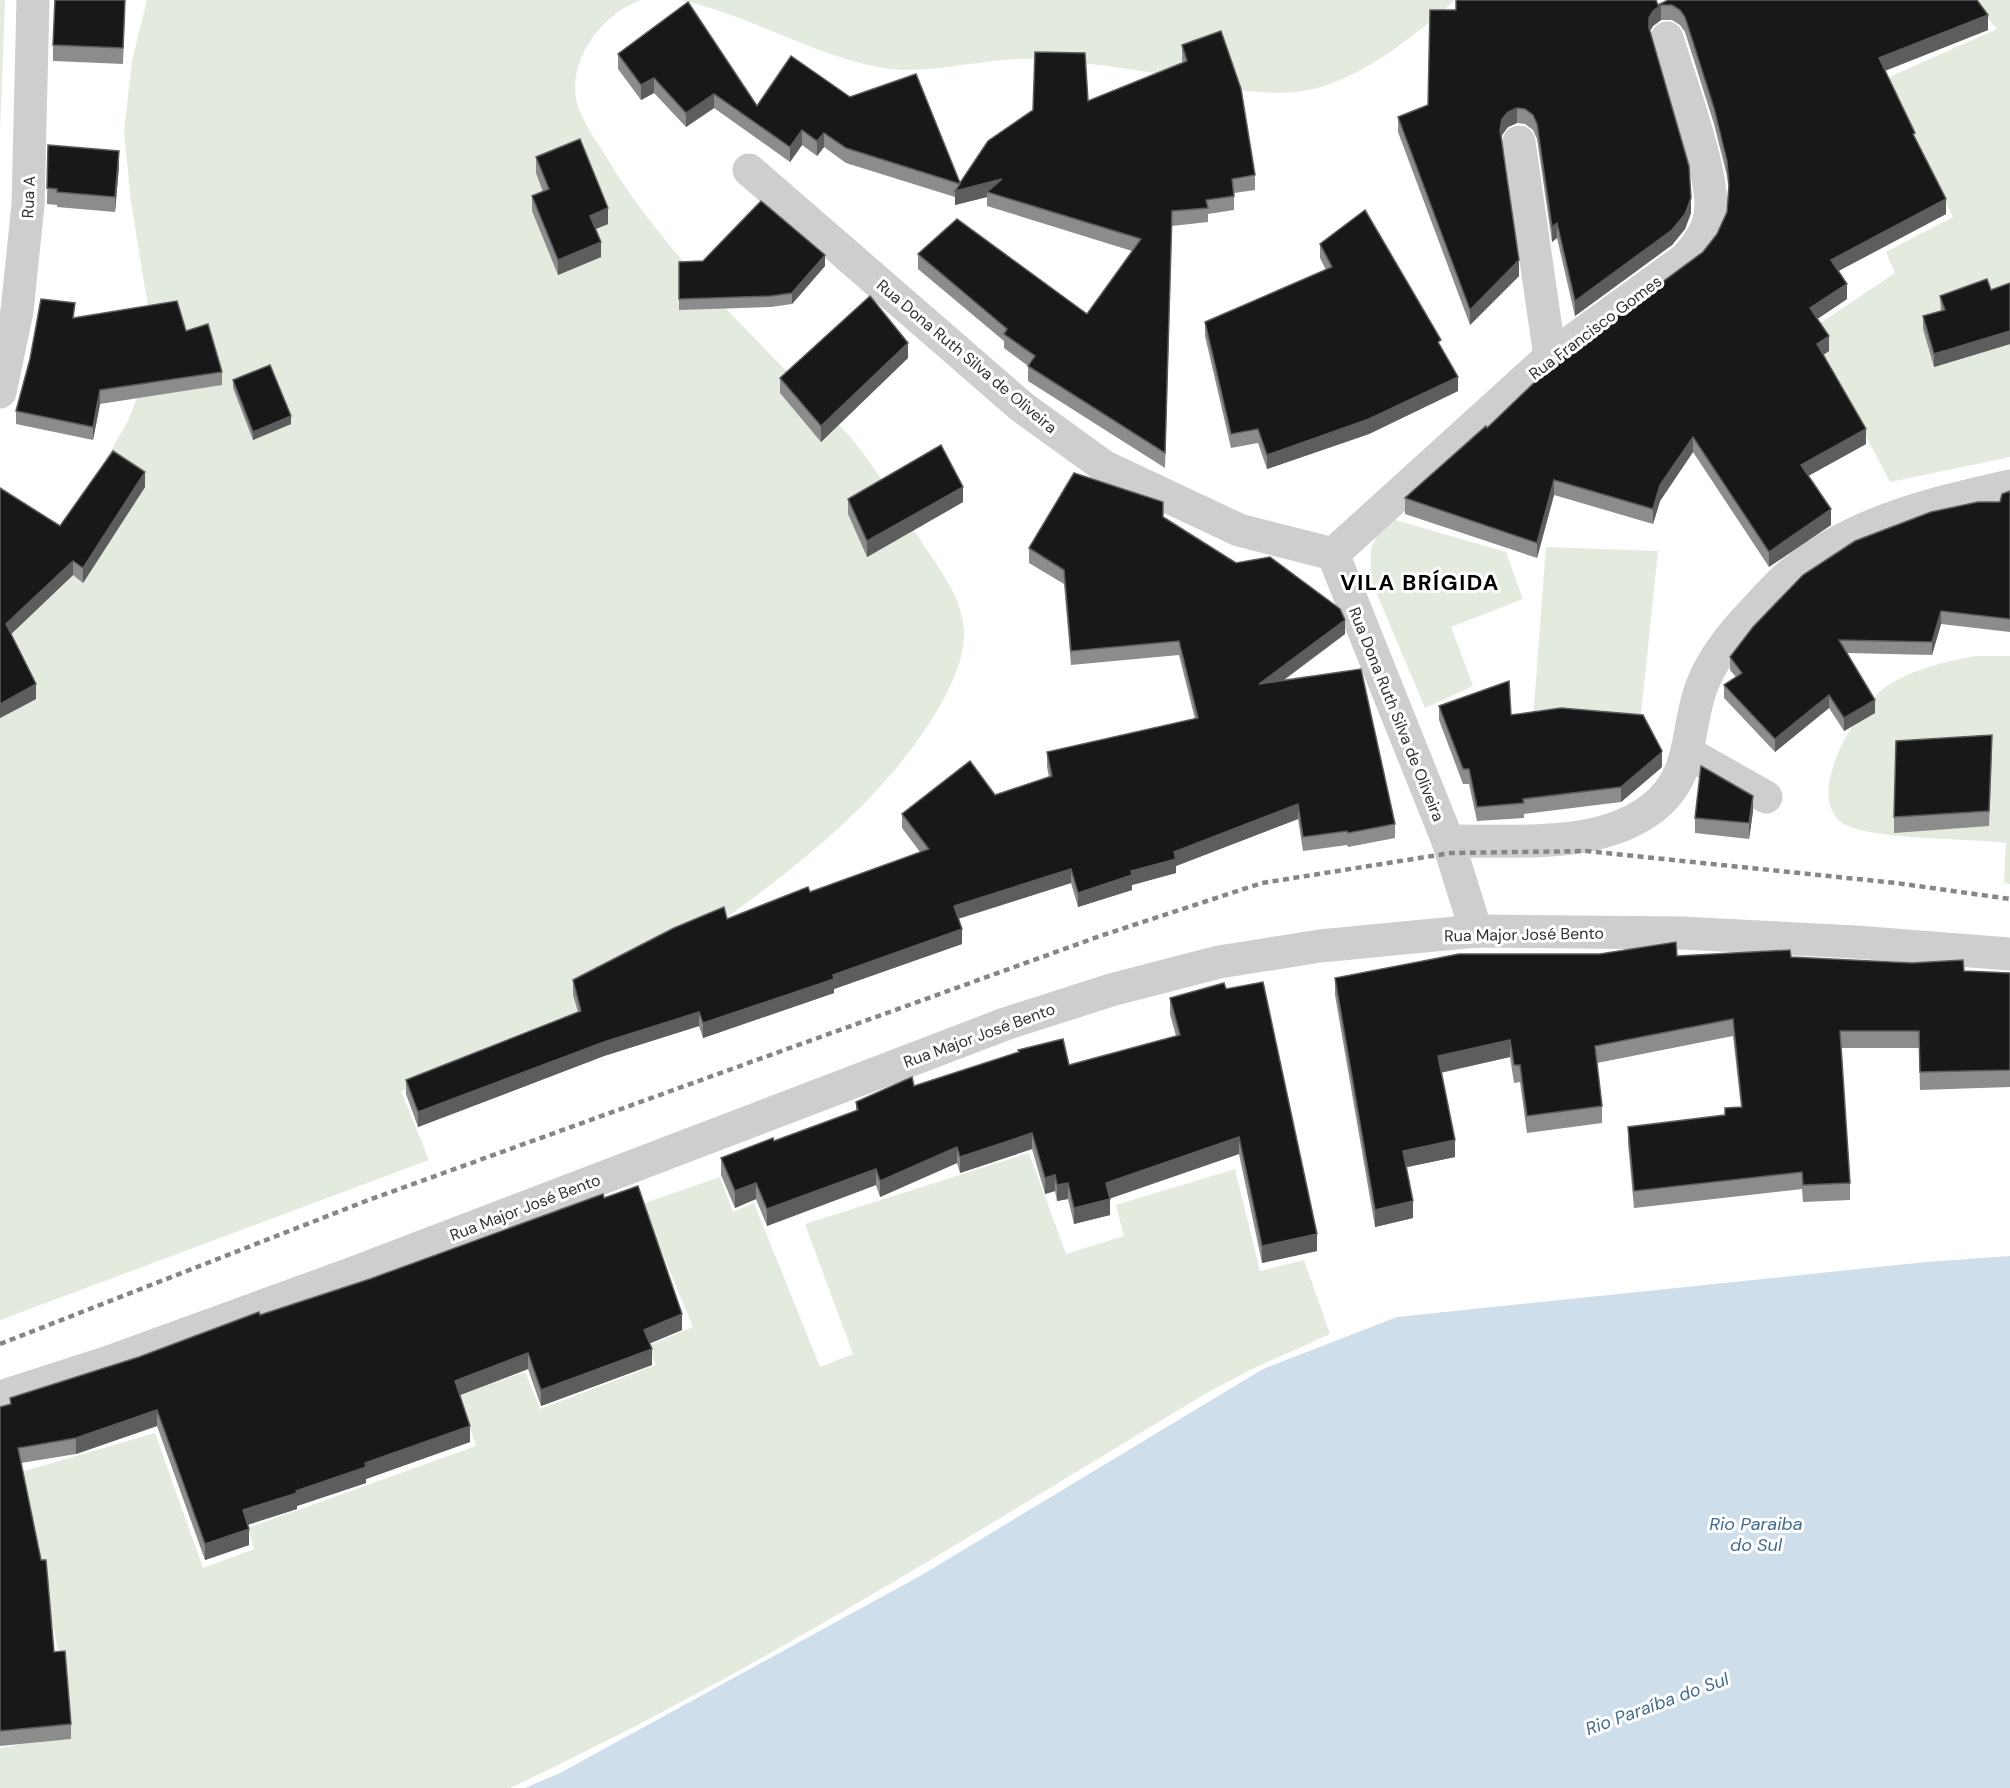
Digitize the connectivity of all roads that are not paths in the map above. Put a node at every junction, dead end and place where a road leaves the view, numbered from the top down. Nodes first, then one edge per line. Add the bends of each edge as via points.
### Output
1 (33, 0) edge
2 (1667, 38) dead end
3 (1519, 142) dead end
4 (749, 170) dead end
5 (1550, 357) junction
6 (0, 392) edge
7 (2010, 486) edge
8 (1333, 554) junction
9 (1688, 753) junction
10 (1766, 797) dead end
11 (1448, 841) junction
12 (1476, 932) junction
13 (2010, 954) edge
14 (0, 1397) edge

1 - 6 street, Rua A via 28,205 17,311
2 - 5 street, Rua Francisco Gomes via 1709,183 1708,223 1699,242 1684,259
3 - 5 street
4 - 8 street, Rua Dona Ruth Silva de Oliveira via 1022,407 1105,467 1239,530
5 - 8 street, Rua Francisco Gomes
7 - 9 street via 1889,518 1857,531 1795,570 1751,614 1715,659 1698,697
8 - 11 street, Rua Dona Ruth Silva de Oliveira
9 - 10 street
9 - 11 street via 1662,801 1612,828 1555,839
11 - 12 street, Rua Dona Ruth Silva de Oliveira
12 - 13 street, Rua Major José Bento via 1682,933
12 - 14 street, Rua Major José Bento via 1320,946 1219,962 1111,990 1005,1024 315,1287

